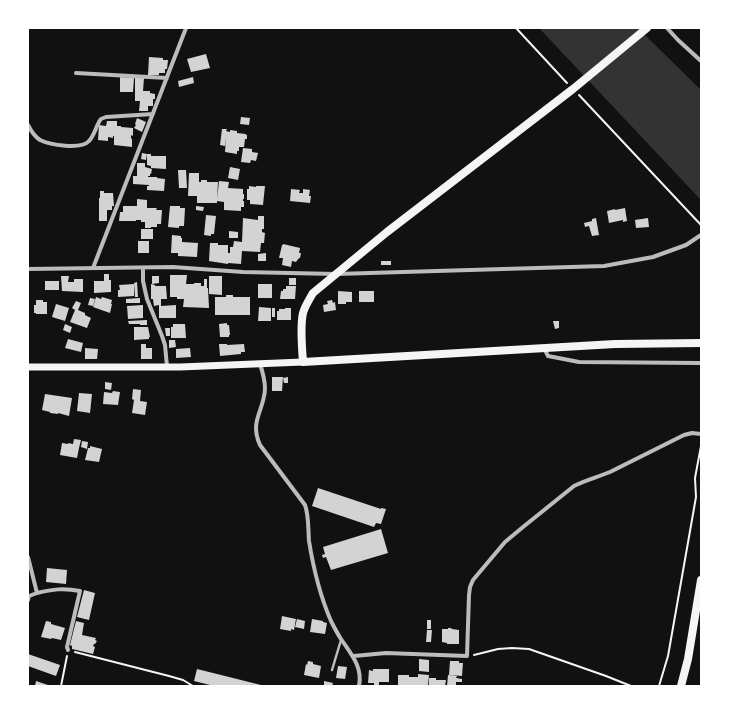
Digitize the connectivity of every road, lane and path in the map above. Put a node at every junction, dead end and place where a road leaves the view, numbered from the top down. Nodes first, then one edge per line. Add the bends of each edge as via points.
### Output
1 (186, 28) edge
2 (516, 28) edge
3 (647, 28) edge
4 (667, 28) edge
5 (701, 61) edge
6 (76, 73) dead end
7 (167, 78) junction
8 (576, 86) junction
9 (153, 114) junction
10 (28, 125) edge
11 (701, 225) edge
12 (701, 235) edge
13 (94, 268) junction
14 (143, 268) junction
15 (28, 269) edge
16 (336, 274) junction
17 (701, 343) edge
18 (544, 348) junction
19 (303, 362) junction
20 (701, 363) edge
21 (260, 364) junction
22 (28, 367) edge
23 (167, 367) junction
24 (701, 434) edge
25 (701, 446) edge
26 (28, 557) edge
27 (701, 580) edge
28 (36, 593) junction
29 (28, 600) edge
30 (341, 639) junction
31 (68, 650) junction
32 (354, 656) junction
33 (467, 656) junction
34 (332, 670) dead end
35 (61, 686) edge
36 (193, 686) edge
37 (359, 686) edge
38 (631, 686) edge
39 (659, 686) edge
40 (681, 686) edge

1 - 7 street
2 - 8 path
3 - 8 main road
4 - 5 street
6 - 7 street
7 - 9 street
8 - 11 path
8 - 16 main road
9 - 10 street via 101,119 88,142 78,145 48,143 35,136
9 - 13 street
12 - 16 street via 686,245 653,256 604,266
13 - 14 street
13 - 15 street
14 - 16 street
14 - 23 street via 147,299 162,336
16 - 19 main road via 313,293 306,304 302,315
17 - 18 main road
18 - 19 main road
18 - 20 street via 548,356 579,362
19 - 21 main road
21 - 23 main road
21 - 30 street via 265,376 265,390 256,435 260,445 305,505 319,584 327,611
22 - 23 main road
24 - 33 street via 684,435 610,472 574,486 505,542 470,587
25 - 39 path via 695,478 696,497 668,656
26 - 28 street
27 - 40 main road via 688,660
28 - 29 street via 29,596
28 - 31 street via 62,589 80,591
30 - 32 street
30 - 34 lane
31 - 35 path
31 - 36 path via 183,680
32 - 33 street via 386,652
32 - 37 street via 360,676
33 - 38 path via 498,649 529,649

